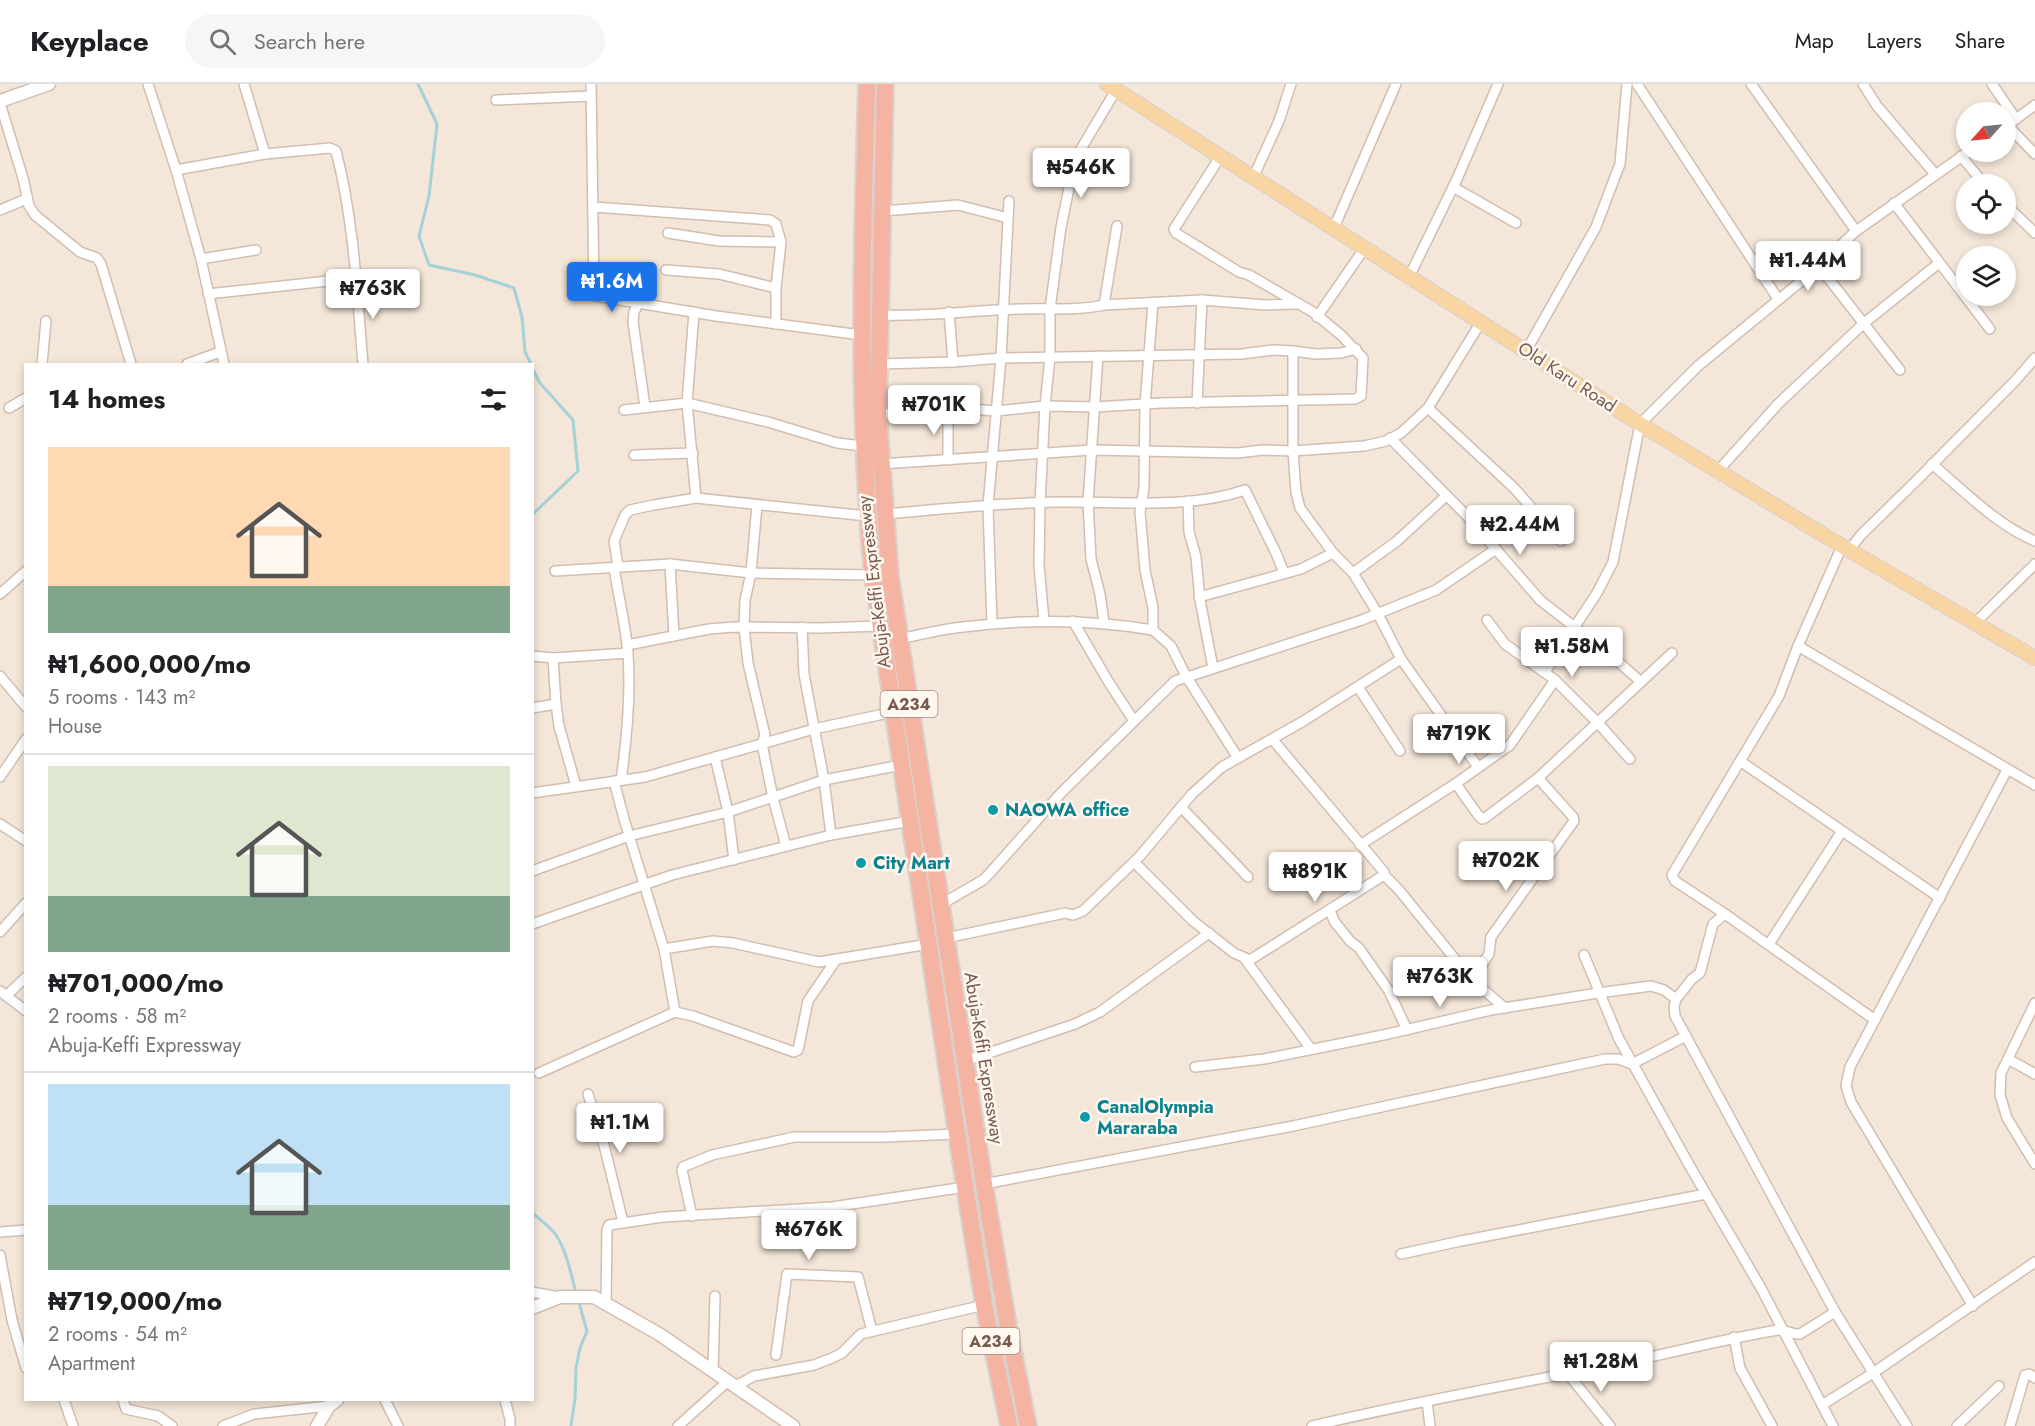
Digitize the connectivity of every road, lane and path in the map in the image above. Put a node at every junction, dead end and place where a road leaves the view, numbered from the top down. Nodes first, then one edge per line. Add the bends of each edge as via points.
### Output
1 (49, 84) edge
2 (148, 84) edge
3 (244, 84) edge
4 (591, 84) edge
5 (867, 84) edge
6 (885, 84) edge
7 (1291, 84) edge
8 (1396, 84) edge
9 (1498, 84) edge
10 (1628, 84) edge
11 (1637, 84) edge
12 (1752, 84) edge
13 (1863, 84) edge
14 (1992, 84) edge
15 (1111, 87) edge
16 (591, 96) junction
17 (496, 100) dead end
18 (0, 102) edge
19 (2004, 102) edge
20 (2035, 105) edge
21 (2016, 119) edge
22 (2016, 136) edge
23 (265, 154) junction
24 (2035, 154) edge
25 (1220, 157) junction
26 (1956, 160) edge
27 (176, 170) junction
28 (1935, 174) junction
29 (1253, 178) junction
30 (1453, 187) junction
31 (27, 196) junction
32 (1009, 201) dead end
33 (1894, 203) junction
34 (594, 207) junction
35 (0, 210) edge
36 (883, 211) junction
37 (2016, 215) edge
38 (1008, 218) junction
39 (1516, 223) dead end
40 (1117, 226) dead end
41 (1333, 230) junction
42 (1856, 231) junction
43 (668, 233) dead end
44 (2035, 233) edge
45 (781, 242) junction
46 (1364, 249) junction
47 (256, 250) dead end
48 (201, 259) junction
49 (1939, 263) junction
50 (1818, 265) junction
51 (666, 270) dead end
52 (1409, 277) junction
53 (356, 278) junction
54 (776, 288) junction
55 (208, 294) junction
56 (1778, 299) junction
57 (1202, 300) junction
58 (1153, 303) junction
59 (638, 304) junction
60 (1298, 304) junction
61 (1104, 305) junction
62 (1050, 309) junction
63 (1003, 310) junction
64 (694, 312) junction
65 (949, 312) junction
66 (879, 315) junction
67 (1317, 317) junction
68 (46, 321) dead end
69 (1481, 322) junction
70 (776, 324) junction
71 (1863, 324) junction
72 (1990, 329) dead end
73 (861, 334) junction
74 (1356, 349) junction
75 (1293, 351) junction
76 (1526, 351) junction
77 (220, 352) junction
78 (1200, 355) junction
79 (1098, 356) junction
80 (1050, 357) junction
81 (1148, 357) junction
82 (1000, 358) junction
83 (2035, 358) edge
84 (953, 362) junction
85 (42, 363) edge
86 (131, 363) edge
87 (190, 363) edge
88 (224, 363) edge
89 (363, 363) edge
90 (879, 364) junction
91 (1900, 370) dead end
92 (24, 399) edge
93 (1294, 401) junction
94 (687, 403) junction
95 (1197, 403) junction
96 (1145, 405) junction
97 (1045, 406) junction
98 (645, 407) junction
99 (1095, 407) junction
100 (9, 408) dead end
101 (1428, 408) junction
102 (624, 410) dead end
103 (996, 411) junction
104 (948, 412) junction
105 (878, 414) junction
106 (1640, 424) junction
107 (1390, 438) junction
108 (863, 446) junction
109 (1092, 450) junction
110 (1293, 451) junction
111 (1145, 452) junction
112 (693, 453) junction
113 (1044, 454) junction
114 (634, 455) dead end
115 (993, 457) junction
116 (948, 460) junction
117 (880, 464) junction
118 (1932, 464) junction
119 (1718, 471) junction
120 (1446, 496) junction
121 (696, 498) junction
122 (1188, 501) junction
123 (1088, 502) junction
124 (1040, 503) junction
125 (1142, 503) junction
126 (757, 505) junction
127 (988, 506) junction
128 (885, 514) junction
129 (867, 516) junction
130 (1561, 541) dead end
131 (2035, 541) edge
132 (1846, 548) junction
133 (1496, 549) junction
134 (1333, 553) junction
135 (670, 564) junction
136 (2035, 564) edge
137 (616, 566) junction
138 (555, 571) dead end
139 (24, 573) edge
140 (751, 573) junction
141 (1284, 573) junction
142 (1353, 573) junction
143 (873, 574) junction
144 (0, 594) edge
145 (1199, 597) junction
146 (1378, 614) junction
147 (1488, 620) dead end
148 (1044, 621) junction
149 (1073, 621) junction
150 (1104, 623) junction
151 (1975, 623) junction
152 (992, 624) junction
153 (880, 626) junction
154 (744, 627) junction
155 (802, 627) junction
156 (1575, 627) junction
157 (1153, 630) junction
158 (674, 636) junction
159 (899, 639) junction
160 (1798, 646) junction
161 (628, 650) junction
162 (1672, 653) dead end
163 (534, 656) edge
164 (553, 658) junction
165 (2035, 658) edge
166 (1401, 659) junction
167 (1213, 668) junction
168 (1545, 672) junction
169 (0, 676) edge
170 (1186, 676) junction
171 (1555, 680) junction
172 (1641, 682) junction
173 (1358, 687) junction
174 (556, 704) junction
175 (24, 705) edge
176 (534, 708) edge
177 (893, 711) junction
178 (1134, 721) junction
179 (1598, 723) junction
180 (814, 729) junction
181 (1273, 740) junction
182 (24, 742) edge
183 (762, 744) junction
184 (1400, 751) dead end
185 (715, 757) junction
186 (1238, 758) junction
187 (1630, 759) dead end
188 (1740, 762) junction
189 (901, 765) junction
190 (1478, 767) junction
191 (2007, 770) junction
192 (0, 777) edge
193 (1538, 778) junction
194 (618, 780) junction
195 (824, 780) junction
196 (1456, 784) junction
197 (2035, 785) edge
198 (576, 786) junction
199 (534, 793) edge
200 (773, 798) junction
201 (1181, 807) junction
202 (728, 812) junction
203 (910, 820) junction
204 (0, 824) edge
205 (1842, 831) junction
206 (831, 835) junction
207 (629, 836) junction
208 (24, 840) edge
209 (1360, 845) junction
210 (786, 846) junction
211 (734, 860) junction
212 (1134, 862) junction
213 (534, 870) edge
214 (1384, 875) junction
215 (1248, 878) dead end
216 (644, 884) junction
217 (1940, 898) junction
218 (24, 905) edge
219 (940, 905) junction
220 (1330, 910) junction
221 (1725, 914) junction
222 (4, 921) edge
223 (534, 923) edge
224 (0, 933) edge
225 (1209, 933) junction
226 (946, 938) junction
227 (929, 944) junction
228 (1769, 945) junction
229 (664, 949) junction
230 (1584, 955) dead end
231 (1245, 958) junction
232 (836, 960) junction
233 (24, 978) edge
234 (1472, 980) junction
235 (1598, 993) junction
236 (3, 994) edge
237 (1676, 999) junction
238 (2035, 1003) edge
239 (1505, 1008) junction
240 (24, 1010) edge
241 (675, 1012) junction
242 (1875, 1020) junction
243 (1407, 1030) junction
244 (1686, 1036) junction
245 (1311, 1049) junction
246 (2008, 1059) junction
247 (965, 1061) junction
248 (1632, 1064) junction
249 (1195, 1067) dead end
250 (539, 1072) dead end
251 (2035, 1074) edge
252 (588, 1094) dead end
253 (957, 1134) junction
254 (2035, 1164) edge
255 (984, 1184) junction
256 (965, 1187) junction
257 (1706, 1194) junction
258 (692, 1216) junction
259 (623, 1222) junction
260 (24, 1230) edge
261 (0, 1232) edge
262 (1401, 1254) dead end
263 (0, 1255) edge
264 (2035, 1262) edge
265 (534, 1292) edge
266 (715, 1296) dead end
267 (560, 1297) junction
268 (606, 1304) junction
269 (984, 1305) junction
270 (1972, 1306) junction
271 (534, 1307) edge
272 (1835, 1312) junction
273 (1782, 1329) junction
274 (872, 1331) junction
275 (1734, 1338) junction
276 (776, 1355) dead end
277 (24, 1361) edge
278 (713, 1372) junction
279 (1873, 1373) junction
280 (1568, 1374) junction
281 (2035, 1378) edge
282 (730, 1384) junction
283 (1999, 1386) dead end
284 (64, 1401) edge
285 (123, 1401) edge
286 (386, 1401) edge
287 (505, 1401) edge
288 (1427, 1401) junction
289 (333, 1403) edge
290 (1822, 1404) junction
291 (790, 1425) edge
292 (73, 1426) edge
293 (172, 1426) edge
294 (223, 1426) edge
295 (317, 1426) edge
296 (398, 1426) edge
297 (510, 1426) edge
298 (678, 1426) edge
299 (1009, 1426) edge
300 (1028, 1426) edge
301 (1312, 1426) edge
302 (1430, 1426) edge
303 (1610, 1426) edge
304 (1772, 1426) edge
305 (1833, 1426) edge
306 (1907, 1426) edge
307 (1957, 1426) edge
308 (2010, 1426) edge

1 - 18 street
2 - 27 street
3 - 23 street
4 - 16 street
5 - 73 highway, Abuja-Keffi Expressway / A234
6 - 36 highway, Abuja-Keffi Expressway / A234
7 - 29 street
8 - 41 street
9 - 30 street
10 - 76 street via 1620,164 1596,227
11 - 56 street
12 - 42 street
13 - 28 street
14 - 19 street
15 - 25 main road, Old Karu Road
15 - 62 street via 1075,159
16 - 17 street
16 - 34 street
18 - 31 street
20 - 21 street
22 - 24 street
23 - 27 street
23 - 53 street via 330,148 336,152
25 - 29 main road, Old Karu Road
25 - 60 street via 1174,229 1176,233
26 - 28 street
27 - 48 street
28 - 33 street
29 - 41 main road, Old Karu Road
30 - 39 street
30 - 52 street
31 - 35 street
31 - 86 street via 35,215 101,264
32 - 38 street
33 - 42 street
33 - 49 street
34 - 45 street via 770,220 776,224
34 - 59 street via 596,296
36 - 38 street via 958,205
36 - 66 highway, Abuja-Keffi Expressway / A234
37 - 44 street
38 - 63 street
40 - 61 street
41 - 46 main road, Old Karu Road
42 - 50 street
43 - 45 street via 719,241
45 - 54 street
46 - 52 main road, Old Karu Road
46 - 67 street
47 - 48 street
48 - 55 street
49 - 71 street
49 - 72 street
50 - 56 street
50 - 71 street
51 - 54 street via 719,274
52 - 69 main road, Old Karu Road
53 - 55 street
53 - 89 street
54 - 70 street
55 - 77 street
56 - 106 street via 1698,366
57 - 58 street
57 - 60 street
57 - 78 street
58 - 61 street
58 - 81 street
59 - 64 street
59 - 98 street via 633,322
60 - 67 street
61 - 62 street
62 - 63 street
62 - 80 street
63 - 65 street
63 - 82 street
64 - 70 street
64 - 94 street
65 - 66 street
65 - 84 street
66 - 90 highway, Abuja-Keffi Expressway / A234
67 - 74 street
68 - 85 street
69 - 76 main road, Old Karu Road
69 - 101 street
70 - 73 street
71 - 91 street
71 - 119 street via 1778,404
73 - 108 highway, Abuja-Keffi Expressway / A234
74 - 75 street via 1316,354
74 - 93 street via 1363,358 1361,396
75 - 78 street
75 - 93 street
76 - 106 main road, Old Karu Road
77 - 87 street
77 - 88 street
78 - 81 street
78 - 95 street
79 - 80 street
79 - 81 street
79 - 99 street
80 - 82 street
80 - 97 street
81 - 96 street
82 - 84 street
82 - 103 street
83 - 118 street
84 - 90 street
90 - 105 highway, Abuja-Keffi Expressway / A234
92 - 100 street
93 - 95 street
93 - 110 street
94 - 98 street
94 - 108 street via 837,443
94 - 112 street
95 - 96 street
96 - 99 street
96 - 111 street
97 - 99 street
97 - 103 street
97 - 113 street
98 - 102 street
99 - 109 street
101 - 107 street
101 - 130 street via 1514,488
103 - 104 street
103 - 115 street
104 - 105 street
104 - 116 street
105 - 117 highway, Abuja-Keffi Expressway / A234
106 - 119 main road, Old Karu Road
106 - 156 street via 1612,562
107 - 110 street via 1365,446
107 - 120 street
108 - 129 highway, Abuja-Keffi Expressway / A234
109 - 111 street
109 - 113 street
109 - 123 street
110 - 111 street
110 - 134 street via 1300,508
111 - 125 street
112 - 114 street
112 - 121 street
113 - 115 street
113 - 124 street
115 - 116 street
115 - 127 street
116 - 117 street
117 - 128 highway, Abuja-Keffi Expressway / A234
118 - 131 street via 1990,512
118 - 132 street
119 - 132 main road, Old Karu Road
120 - 133 street
120 - 142 street via 1397,541
121 - 126 street
121 - 137 street via 626,513 614,541
122 - 125 street
122 - 141 street via 1245,490
122 - 145 street
123 - 124 street
123 - 125 street
123 - 150 street via 1091,559
124 - 127 street
124 - 148 street via 1039,566
125 - 157 street
126 - 129 street
126 - 140 street
127 - 128 street
127 - 152 street
128 - 159 highway, Abuja-Keffi Expressway / A234
129 - 143 highway, Abuja-Keffi Expressway / A234
132 - 151 main road, Old Karu Road
132 - 160 street
133 - 146 street via 1436,590
133 - 156 street via 1540,600
134 - 141 street via 1312,565
134 - 142 street
135 - 137 street
135 - 140 street
135 - 158 street
136 - 151 street
137 - 138 street
137 - 161 street
139 - 144 street
140 - 143 street
140 - 154 street
141 - 145 street
142 - 146 street
143 - 153 highway, Abuja-Keffi Expressway / A234
145 - 167 street
146 - 166 street
146 - 167 street
147 - 168 street via 1505,644
148 - 149 street
148 - 152 street
149 - 150 street
149 - 178 street
150 - 157 street
151 - 165 main road, Old Karu Road
152 - 159 street
153 - 155 street
153 - 177 highway, Abuja-Keffi Expressway / A234
154 - 155 street
154 - 158 street
154 - 183 street via 765,735
155 - 180 street via 804,674
156 - 168 street
156 - 172 street
157 - 170 street via 1171,646
158 - 161 street
159 - 219 highway, Abuja-Keffi Expressway / A234
160 - 188 street via 1779,696
160 - 191 street
161 - 164 street
161 - 194 street via 628,730
162 - 172 street
163 - 164 street
164 - 174 street
166 - 173 street
166 - 190 street
167 - 170 street
168 - 171 street
169 - 175 street
170 - 178 street via 1175,681
170 - 186 street
171 - 179 street
171 - 190 street via 1510,745
172 - 179 street
173 - 181 street
173 - 184 street
174 - 176 street
174 - 198 street
177 - 180 street
177 - 189 highway, Abuja-Keffi Expressway / A234
178 - 219 street via 1053,801 989,874
179 - 187 street
179 - 193 street
180 - 183 street
180 - 195 street
181 - 186 street
181 - 209 street
182 - 192 street
183 - 185 street
183 - 200 street
185 - 194 street via 645,777
185 - 202 street
186 - 201 street via 1222,767
188 - 205 street
188 - 221 street via 1672,875 1674,881
189 - 195 street
189 - 203 highway, Abuja-Keffi Expressway / A234
190 - 196 street
191 - 197 street
191 - 217 street
193 - 196 street via 1482,819
193 - 234 street via 1574,821 1491,937 1489,954
194 - 198 street
194 - 207 street
195 - 200 street
195 - 206 street
196 - 209 street
198 - 199 street
200 - 202 street
200 - 210 street
201 - 212 street
201 - 215 street
202 - 207 street
202 - 211 street
203 - 206 street
203 - 227 highway, Abuja-Keffi Expressway / A234
204 - 208 street
205 - 217 street
205 - 228 street
206 - 210 street
207 - 213 street
207 - 216 street
209 - 214 street
210 - 211 street
211 - 216 street
212 - 225 street
212 - 226 street via 1083,911
214 - 220 street
214 - 234 street
216 - 223 street
216 - 229 street
217 - 242 street
218 - 222 street
219 - 226 highway, Abuja-Keffi Expressway / A234
220 - 231 street via 1255,958
220 - 243 street via 1334,921 1389,991
221 - 228 street
221 - 237 street via 1713,924 1700,973
222 - 224 street
225 - 231 street
225 - 247 street via 1100,1012
226 - 247 highway, Abuja-Keffi Expressway / A234
227 - 232 street
227 - 253 highway, Abuja-Keffi Expressway / A234
228 - 242 street
229 - 232 street via 713,941 814,961
229 - 241 street
230 - 235 street
231 - 245 street
232 - 241 street via 808,1001 798,1050 794,1052
233 - 236 street
234 - 239 street
235 - 237 street via 1651,986
235 - 239 street
235 - 248 street
236 - 240 street
237 - 244 street via 1675,1016
238 - 246 street
239 - 243 street
241 - 250 street
242 - 270 street via 1850,1067 1846,1086 1851,1102
243 - 245 street
244 - 248 street
244 - 272 street
245 - 249 street
246 - 251 street
246 - 254 street via 2001,1073 2000,1095 2007,1118
247 - 255 highway, Abuja-Keffi Expressway / A234
248 - 255 street via 1605,1059 1293,1126
248 - 257 street
252 - 259 street
253 - 256 highway, Abuja-Keffi Expressway / A234
253 - 258 street via 794,1137 712,1155 681,1170
255 - 300 highway, Abuja-Keffi Expressway / A234
256 - 258 street via 832,1208
256 - 269 highway, Abuja-Keffi Expressway / A234
257 - 262 street
257 - 273 street
258 - 259 street
259 - 268 street via 609,1225 607,1230
260 - 261 street
263 - 277 street
264 - 270 street
265 - 267 street
266 - 278 street
267 - 268 street via 594,1297
267 - 271 street
268 - 278 street via 659,1334
269 - 274 street
269 - 299 highway, Abuja-Keffi Expressway / A234
270 - 279 street
272 - 273 street via 1800,1334
272 - 279 street
273 - 275 street
273 - 290 street
274 - 276 street via 858,1277 788,1275
274 - 282 street via 861,1334 842,1353 814,1365
275 - 280 street
275 - 304 street via 1740,1368
278 - 282 street
279 - 290 street
279 - 306 street
280 - 288 street
280 - 303 street
281 - 308 street via 2025,1376
282 - 291 street
282 - 298 street
283 - 307 street
284 - 292 street
285 - 293 street via 126,1409 158,1416
286 - 296 street
287 - 297 street
288 - 301 street
288 - 302 street
289 - 294 street via 254,1414
289 - 295 street
290 - 305 street

